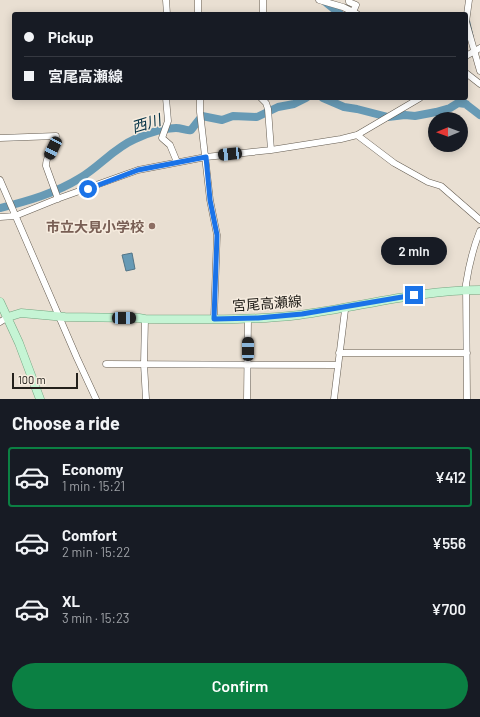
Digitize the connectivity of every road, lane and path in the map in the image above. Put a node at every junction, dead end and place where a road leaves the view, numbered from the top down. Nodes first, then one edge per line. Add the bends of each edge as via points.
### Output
1 (166, 0) edge
2 (198, 0) edge
3 (263, 0) edge
4 (319, 0) edge
5 (349, 0) edge
6 (469, 0) edge
7 (167, 12) edge
8 (198, 12) edge
9 (263, 12) edge
10 (353, 12) edge
11 (355, 12) edge
12 (467, 12) edge
13 (468, 27) edge
14 (477, 49) edge
15 (468, 55) edge
16 (480, 71) edge
17 (468, 75) edge
18 (480, 84) edge
19 (166, 100) edge
20 (200, 100) edge
21 (263, 100) edge
22 (417, 100) edge
23 (357, 135) junction
24 (0, 138) edge
25 (271, 150) junction
26 (206, 157) junction
27 (177, 162) junction
28 (0, 180) edge
29 (58, 199) junction
30 (15, 216) junction
31 (0, 217) edge
32 (480, 220) edge
33 (480, 231) edge
34 (480, 290) edge
35 (466, 291) junction
36 (0, 302) edge
37 (345, 310) dead end
38 (8, 317) junction
39 (59, 317) junction
40 (145, 319) junction
41 (214, 319) junction
42 (248, 319) junction
43 (0, 322) edge
44 (467, 352) junction
45 (340, 353) junction
46 (106, 364) dead end
47 (144, 364) junction
48 (248, 364) junction
49 (338, 365) junction
50 (40, 399) edge
51 (96, 399) edge
52 (146, 399) edge
53 (247, 399) edge
54 (334, 399) edge
55 (467, 399) edge

1 - 7 street
2 - 8 street
3 - 9 street
4 - 10 street via 343,6
5 - 11 street via 356,5
6 - 12 street
13 - 14 street
14 - 15 street
14 - 16 street
17 - 18 street
19 - 27 street via 168,121 162,138 170,145
20 - 26 street
21 - 25 street via 268,109
22 - 23 street
23 - 25 street via 341,140
23 - 32 street via 394,163 428,182 442,186
24 - 29 street via 56,136 46,166
25 - 26 street
26 - 27 street
26 - 41 street via 210,200 217,235
27 - 29 street via 138,170
28 - 30 street
29 - 30 street
30 - 31 street
30 - 39 street
33 - 35 street via 468,267
34 - 35 main road, 宮尾高瀬線
35 - 42 main road, 宮尾高瀬線 via 414,295 302,314
35 - 44 street
36 - 38 main road
37 - 45 street
38 - 39 main road, 宮尾高瀬線 via 20,314
38 - 43 street
38 - 50 main road
39 - 40 main road, 宮尾高瀬線
39 - 51 street
40 - 41 main road, 宮尾高瀬線
40 - 47 street
41 - 42 main road, 宮尾高瀬線
42 - 48 street
44 - 45 street
44 - 55 street
45 - 49 street
46 - 47 street
47 - 48 street
47 - 52 street
48 - 49 street
48 - 53 street
49 - 54 street

